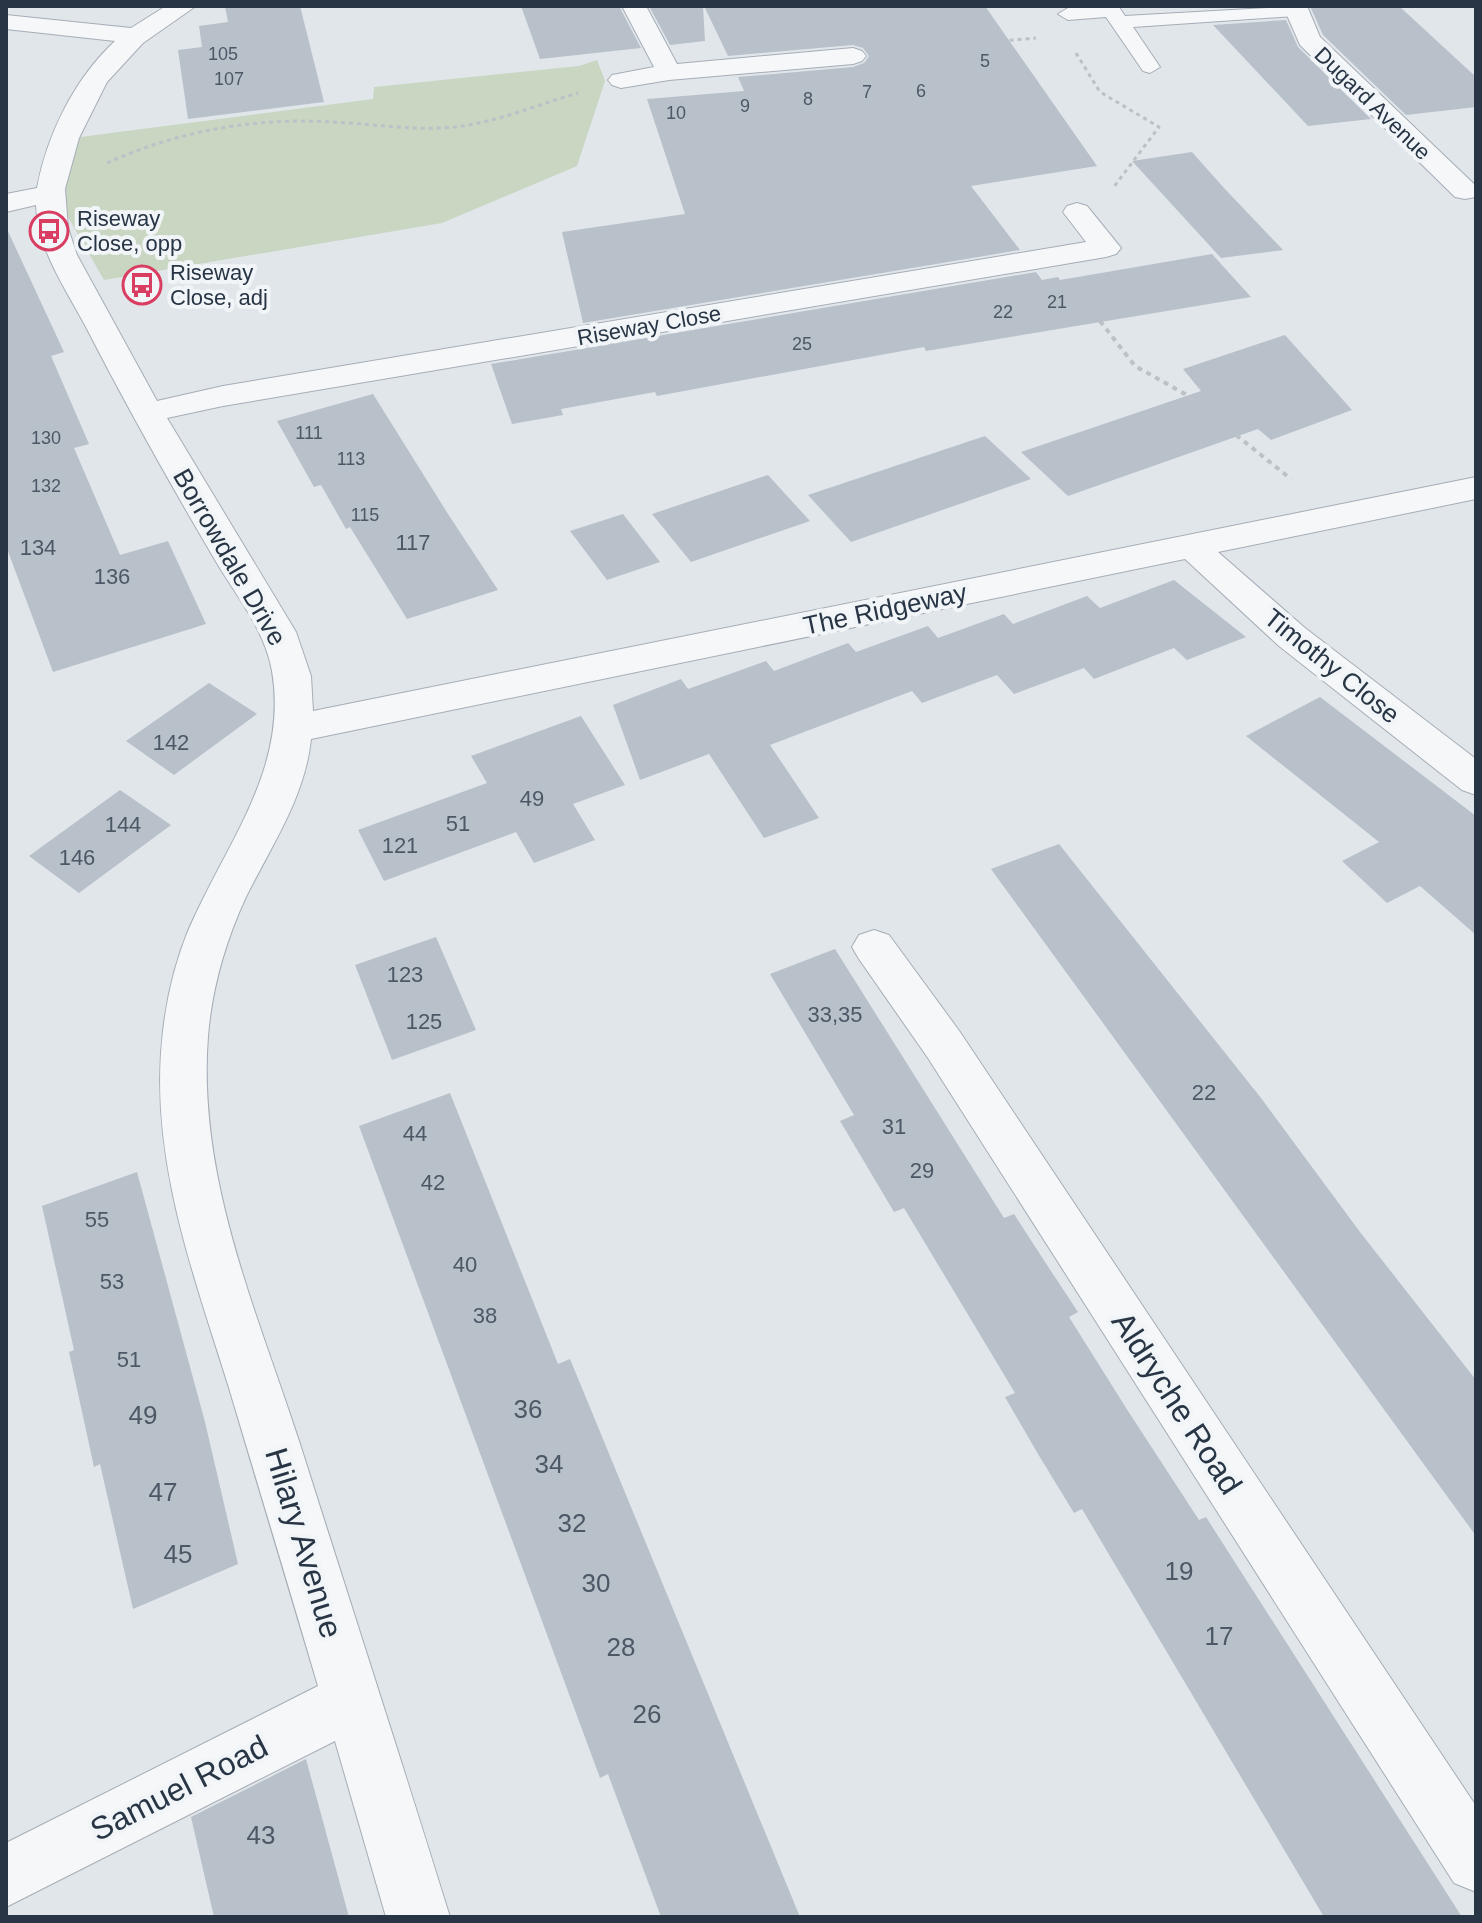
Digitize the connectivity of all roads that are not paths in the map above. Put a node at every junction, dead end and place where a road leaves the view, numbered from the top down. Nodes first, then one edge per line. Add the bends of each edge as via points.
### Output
1 (184, 6) edge
2 (634, 6) edge
3 (1295, 8) edge
4 (1068, 14) dead end
5 (6, 22) edge
6 (1119, 22) junction
7 (135, 36) junction
8 (853, 56) road end
9 (1150, 67) dead end
10 (669, 72) junction
11 (621, 80) road end
12 (1465, 191) dead end
13 (52, 192) junction
14 (6, 203) edge
15 (1077, 212) road end
16 (147, 413) junction
17 (1476, 488) edge
18 (1193, 545) junction
19 (294, 729) junction
20 (1476, 780) edge
21 (874, 947) dead end
22 (190, 1168) joint
23 (353, 1700) junction
24 (1476, 1861) edge
25 (6, 1876) edge
26 (418, 1917) edge

1 - 7 street, Borrowdale Drive
2 - 10 street
3 - 6 lane
3 - 12 street, Dugard Avenue via 1309,40
4 - 6 lane via 1112,11
5 - 7 street
6 - 9 lane
7 - 13 street, Borrowdale Drive via 86,91 59,156
8 - 10 street
10 - 11 street
13 - 14 street
13 - 16 street, Borrowdale Drive via 53,229
15 - 16 street, Riseway Close via 1106,248 251,391
16 - 19 street, Borrowdale Drive via 276,632 292,672
17 - 18 street, The Ridgeway
18 - 19 street, The Ridgeway
18 - 20 street, Timothy Close via 1292,637
19 - 22 street, Borrowdale Drive via 272,812 211,928 191,987 183,1096
21 - 24 street, Aldryche Road via 944,1045
22 - 23 street, Hilary Avenue
23 - 25 street, Samuel Road
23 - 26 street, Hilary Avenue

